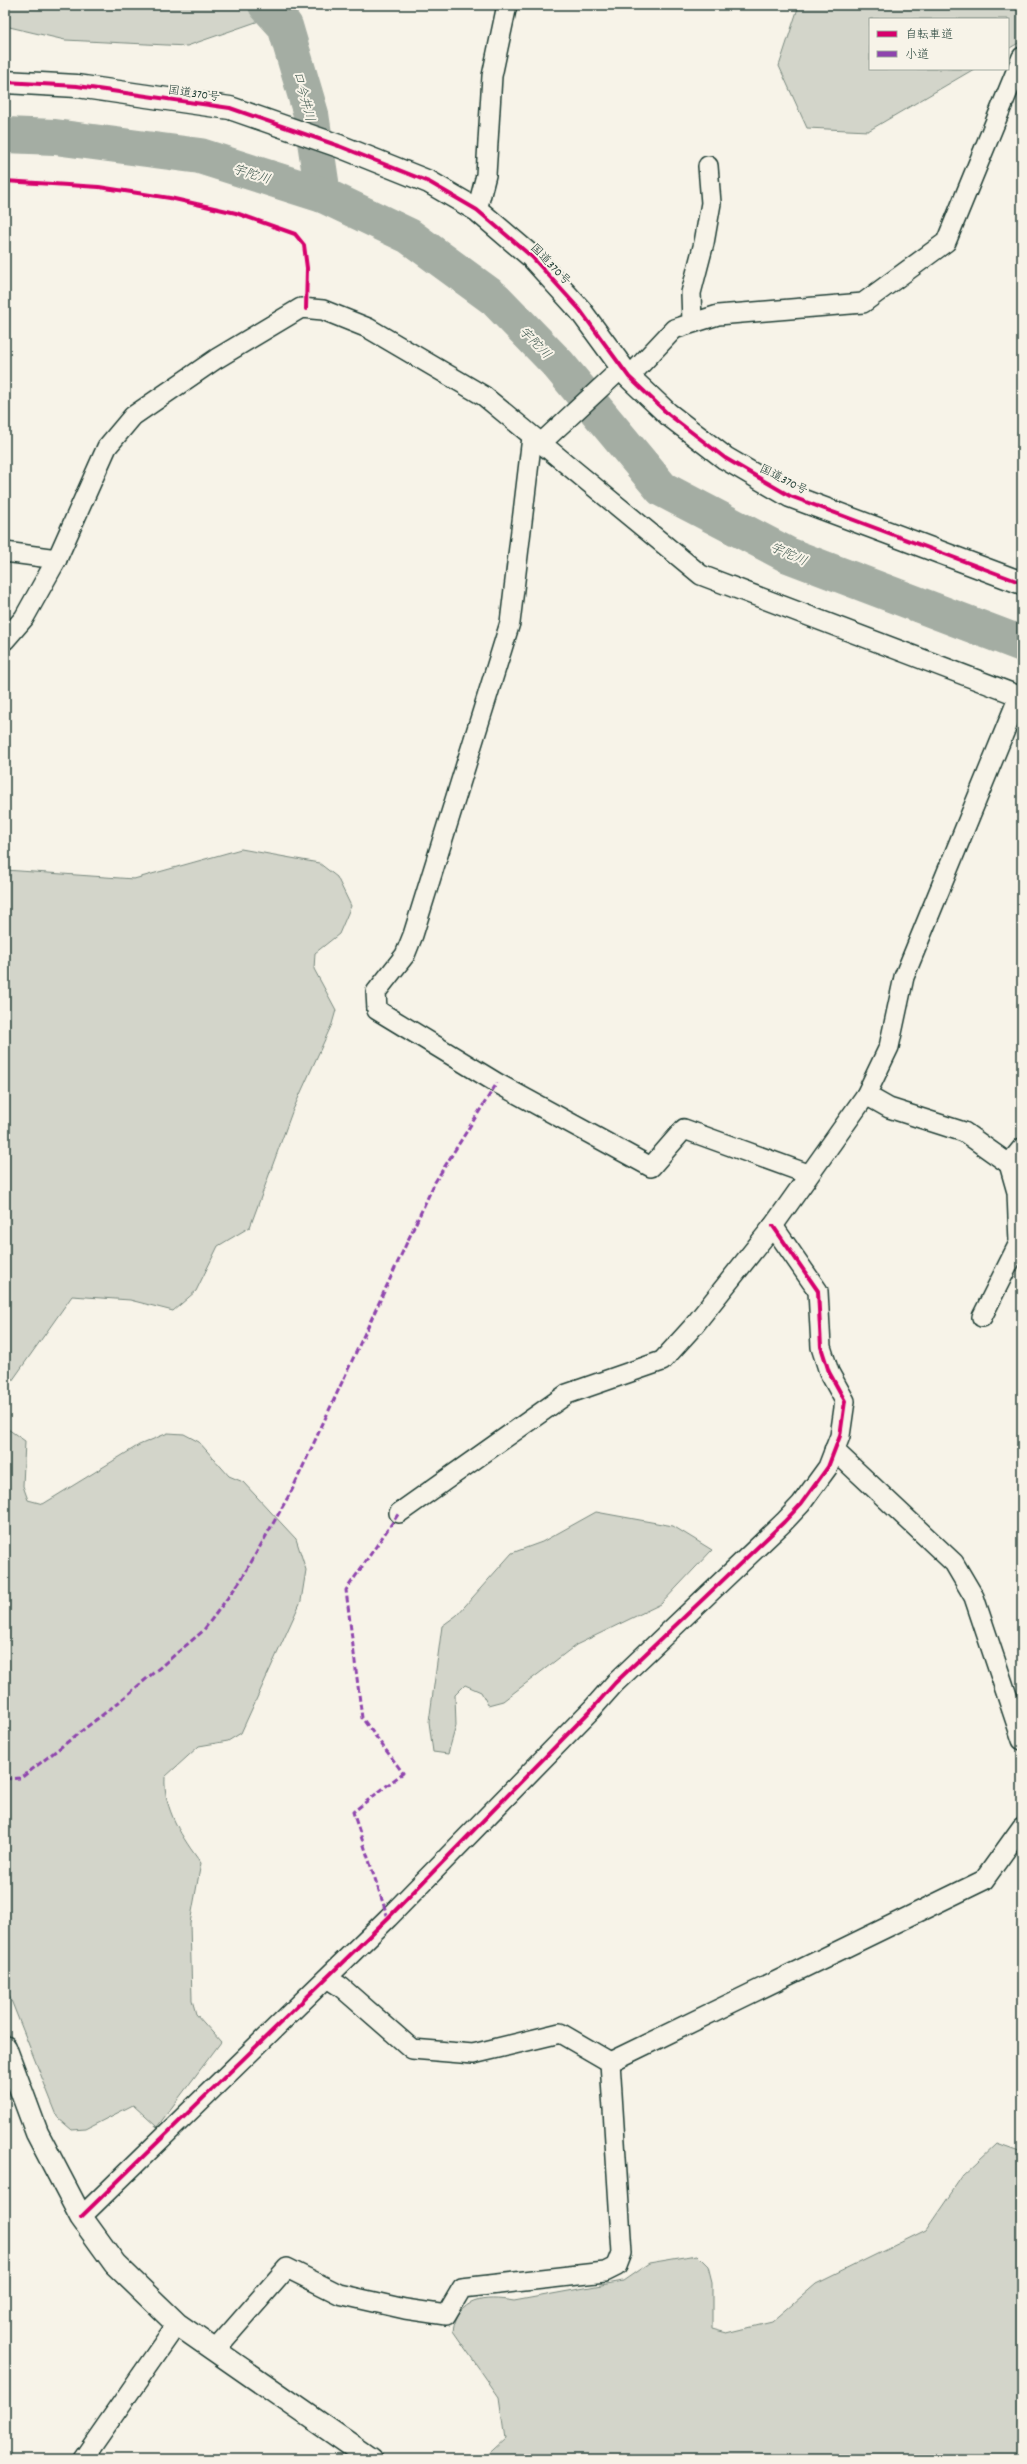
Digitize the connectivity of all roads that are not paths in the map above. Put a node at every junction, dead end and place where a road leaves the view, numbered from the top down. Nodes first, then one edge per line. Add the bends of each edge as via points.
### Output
1 (507, 5) edge
2 (1022, 57) edge
3 (5, 82) edge
4 (708, 166) dead end
5 (477, 210) junction
6 (692, 322) junction
7 (621, 374) junction
8 (541, 439) junction
9 (5, 552) edge
10 (57, 559) junction
11 (1022, 583) edge
12 (5, 640) edge
13 (1021, 697) edge
14 (866, 1095) junction
15 (1022, 1148) edge
16 (1010, 1164) junction
17 (808, 1174) junction
18 (772, 1226) junction
19 (982, 1317) dead end
20 (834, 1450) junction
21 (399, 1513) dead end
22 (1022, 1740) edge
23 (1022, 1827) edge
24 (327, 1978) junction
25 (5, 2047) edge
26 (610, 2062) junction
27 (81, 2217) junction
28 (177, 2324) junction
29 (216, 2350) junction
30 (83, 2459) edge
31 (371, 2459) edge

1 - 5 street via 492,76 486,175
2 - 6 street via 946,242 863,303 718,315
3 - 5 main road, 国道370号 via 77,86 230,108 339,146 429,182
4 - 6 street via 711,203 691,293
5 - 7 main road, 国道370号 via 532,257 580,310
6 - 7 street via 674,330
7 - 8 street
7 - 11 main road, 国道370号 via 725,458 790,496
8 - 10 street via 484,396 368,328 323,310 301,308 216,359 133,416 107,447
8 - 13 street via 701,575
8 - 17 street via 510,623 413,935 405,955 376,992 378,1010 497,1083 651,1167 684,1129
9 - 10 street
10 - 12 street via 24,618
13 - 14 street via 904,977 889,1047
14 - 16 street via 889,1108 964,1132
14 - 17 street
15 - 16 street
16 - 19 street via 1017,1192 1019,1243
17 - 18 street
18 - 20 street via 818,1291 821,1347 845,1401 840,1436
18 - 21 street via 692,1328 662,1361 567,1394
20 - 22 street via 954,1563 974,1597
20 - 24 street via 828,1468 788,1518 614,1683 570,1732
23 - 26 street via 984,1880
24 - 26 street via 341,1987 412,2049 472,2054 560,2033
24 - 27 street
25 - 27 main road via 38,2133
26 - 29 street via 622,2253 617,2266 605,2272 462,2288 446,2315 338,2294 287,2268
27 - 28 main road via 115,2264
28 - 29 main road
28 - 30 street
29 - 31 main road

